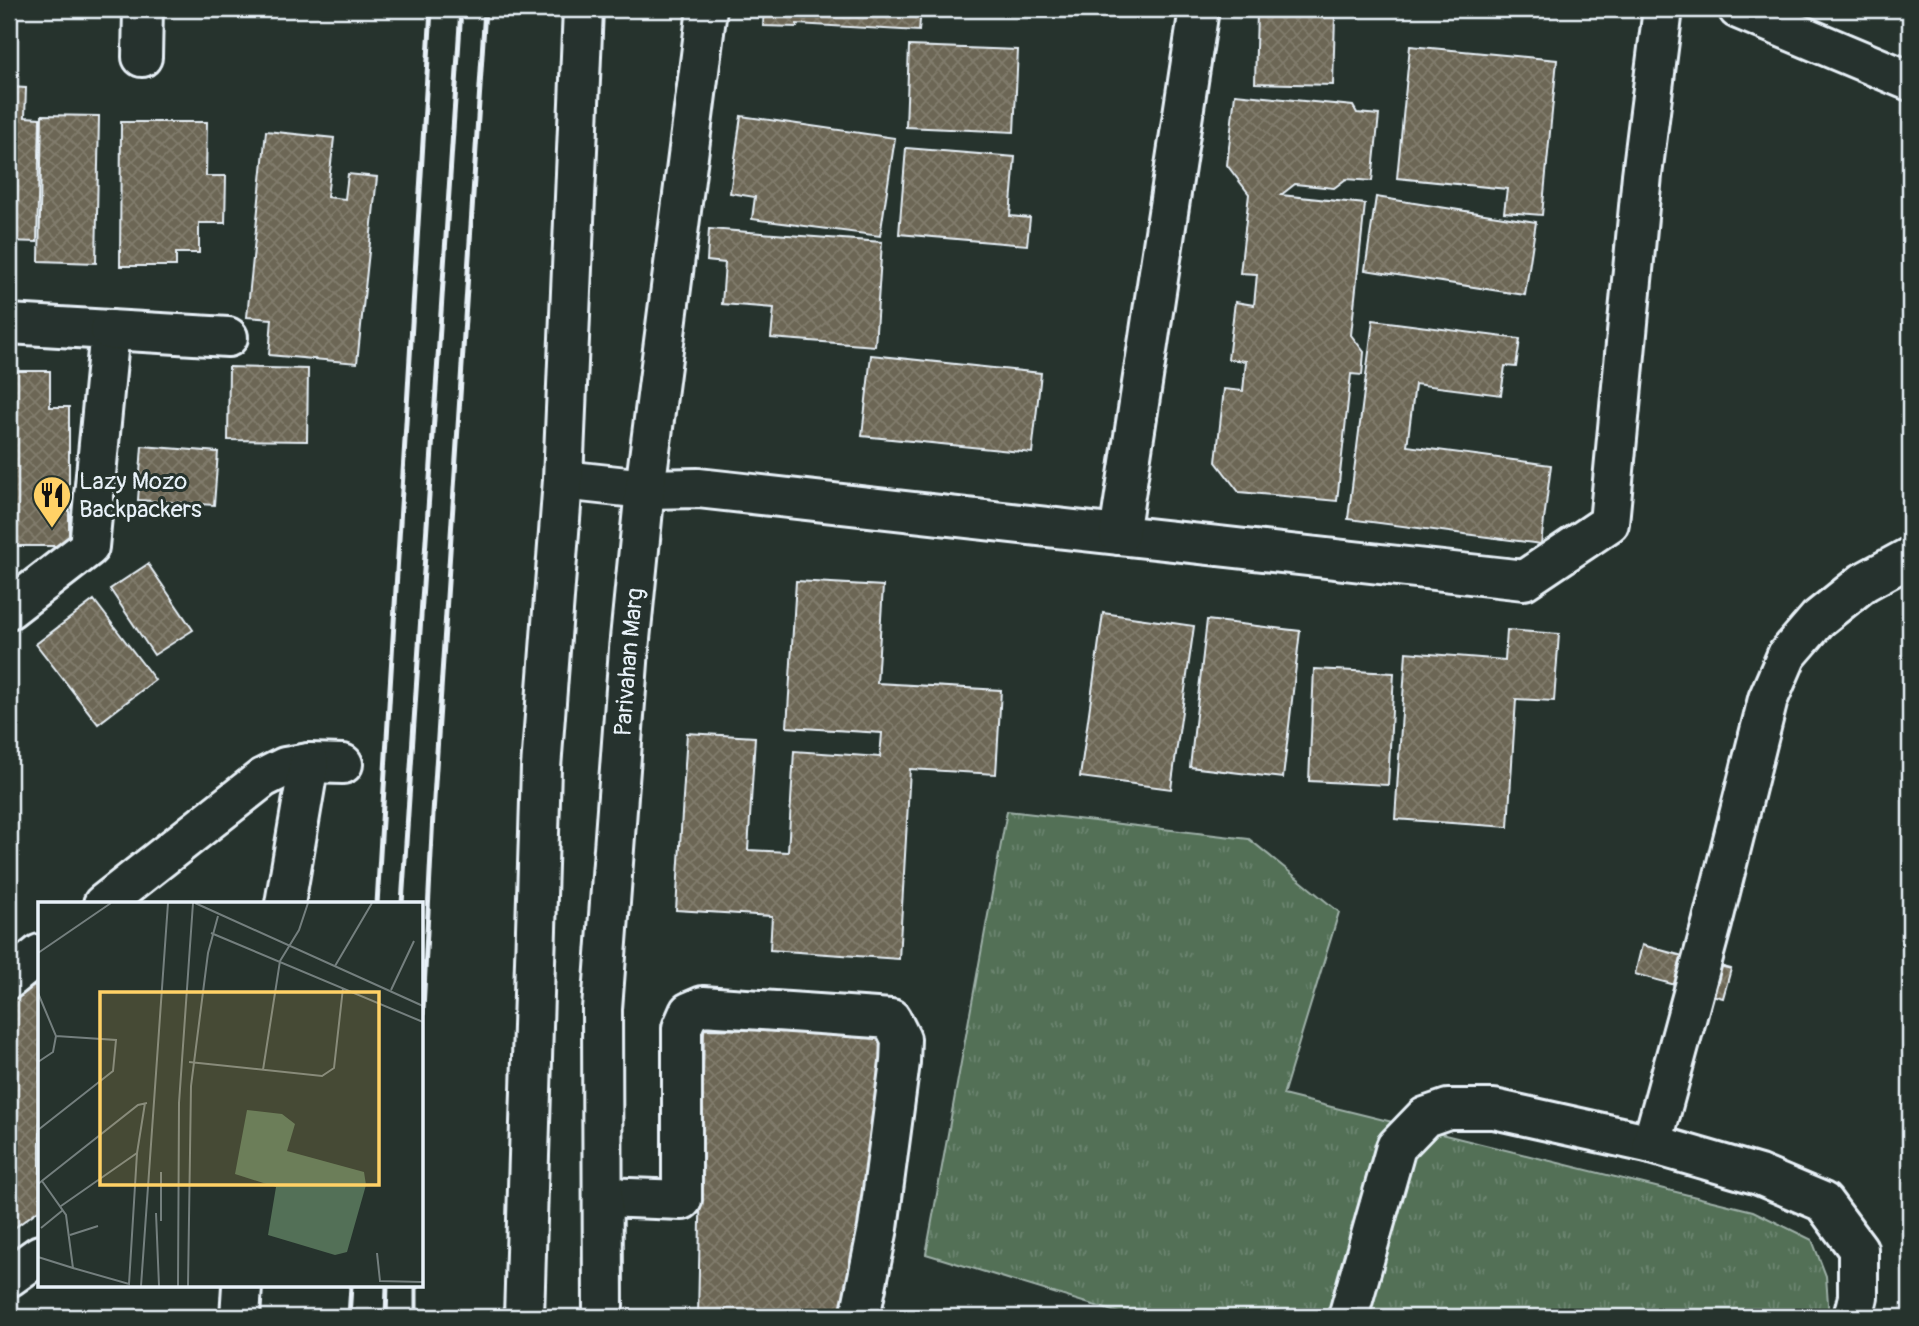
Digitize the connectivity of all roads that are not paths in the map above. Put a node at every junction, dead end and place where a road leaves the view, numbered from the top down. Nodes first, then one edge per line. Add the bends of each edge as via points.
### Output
1 (143, 9) edge
2 (583, 9) edge
3 (707, 9) edge
4 (1199, 9) edge
5 (1663, 9) edge
6 (1738, 9) edge
7 (142, 57) dead end
8 (1910, 81) edge
9 (9, 324) edge
10 (110, 330) junction
11 (228, 337) dead end
12 (563, 480) junction
13 (645, 489) junction
14 (1119, 535) junction
15 (1910, 557) edge
16 (9, 610) edge
17 (106, 902) edge
18 (286, 902) edge
19 (38, 956) edge
20 (9, 979) edge
21 (1652, 1144) junction
22 (603, 1197) junction
23 (38, 1256) edge
24 (9, 1277) edge
25 (242, 1288) edge
26 (240, 1317) edge
27 (524, 1317) edge
28 (603, 1317) edge
29 (860, 1317) edge
30 (1348, 1317) edge
31 (1853, 1317) edge

1 - 7 street
2 - 12 street
3 - 13 street, Parivahan Marg
4 - 14 street
5 - 14 street via 1642,175 1609,523 1524,580
6 - 8 street
9 - 10 street
10 - 11 street
10 - 16 street via 89,547
12 - 13 street
12 - 27 street via 541,768
13 - 14 street via 698,488
13 - 22 street, Parivahan Marg via 602,1009
15 - 21 street via 1864,582 1818,618 1787,655 1768,699
17 - 18 street via 263,778 285,767 326,764
19 - 20 street
21 - 30 street via 1494,1109 1448,1109 1425,1117 1396,1147
21 - 31 street via 1759,1175 1824,1202 1858,1249 1858,1297
22 - 28 street, Parivahan Marg
22 - 29 street via 682,1200 682,1028 690,1012 703,1006 891,1019 901,1039 900,1062 878,1228
23 - 24 street
25 - 26 street

